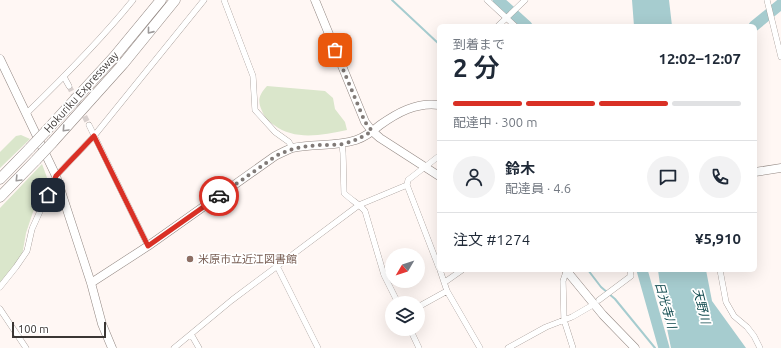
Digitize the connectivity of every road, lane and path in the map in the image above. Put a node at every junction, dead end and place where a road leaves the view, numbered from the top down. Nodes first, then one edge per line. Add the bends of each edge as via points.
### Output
1 (132, 0) edge
2 (161, 0) edge
3 (175, 0) edge
4 (204, 0) edge
5 (224, 0) edge
6 (315, 0) edge
7 (487, 0) edge
8 (525, 0) edge
9 (768, 2) edge
10 (507, 17) junction
11 (500, 24) edge
12 (513, 24) edge
13 (781, 57) edge
14 (0, 59) edge
15 (64, 77) junction
16 (69, 86) tunnel mouth
17 (437, 104) edge
18 (26, 114) junction
19 (89, 125) tunnel mouth
20 (372, 131) junction
21 (94, 136) junction
22 (342, 144) junction
23 (292, 148) junction
24 (437, 158) edge
25 (426, 167) junction
26 (781, 168) edge
27 (757, 172) edge
28 (437, 175) edge
29 (56, 176) junction
30 (0, 179) edge
31 (407, 185) junction
32 (0, 197) edge
33 (359, 205) junction
34 (148, 246) junction
35 (437, 261) edge
36 (278, 266) junction
37 (441, 272) edge
38 (459, 272) edge
39 (567, 272) edge
40 (633, 272) edge
41 (720, 272) edge
42 (445, 282) junction
43 (91, 283) junction
44 (0, 287) edge
45 (447, 291) junction
46 (394, 296) edge
47 (599, 300) dead end
48 (425, 303) edge
49 (591, 306) dead end
50 (0, 309) edge
51 (564, 320) junction
52 (192, 334) junction
53 (413, 336) edge
54 (26, 348) edge
55 (112, 348) edge
56 (174, 348) edge
57 (199, 348) edge
58 (318, 348) edge
59 (419, 348) edge
60 (480, 348) edge
61 (508, 348) edge
62 (573, 348) edge
63 (635, 348) edge
64 (760, 348) edge

1 - 15 street via 118,19
2 - 30 highway, Hokuriku Expressway, bridge via 114,57
3 -> 32 highway, Hokuriku Expressway, bridge via 52,143
4 - 21 street
5 - 23 street via 253,76 255,110 275,132 289,142
6 - 20 street via 365,122
7 - 10 street
8 - 10 street
9 - 13 street
10 - 11 street
10 - 12 street
14 - 18 street
15 - 16 street
15 - 18 street
17 - 20 street via 418,105 404,110
18 - 29 street
19 - 21 street
20 - 22 street
20 - 25 street
21 - 29 street
21 - 34 street
22 - 23 street
22 - 33 street via 344,193
23 - 34 street via 276,156
24 - 25 street
25 - 28 street
25 - 31 street via 408,180
26 - 27 street
29 - 43 street
29 - 44 street via 32,229 27,251
31 - 33 street
31 - 35 street
33 - 36 street
33 - 46 street via 365,211 384,275
34 - 43 street
36 - 52 street
36 - 58 street
37 - 42 street
38 - 42 street
39 - 51 street via 563,281
39 - 63 street
40 - 47 street
41 - 64 street via 726,302 734,316 754,336
42 - 45 street
43 - 55 street via 102,324
45 - 48 street
45 - 60 street
49 - 51 street
50 - 54 street
51 - 61 street
51 - 62 street
52 - 56 street
52 - 57 street
53 - 59 street

